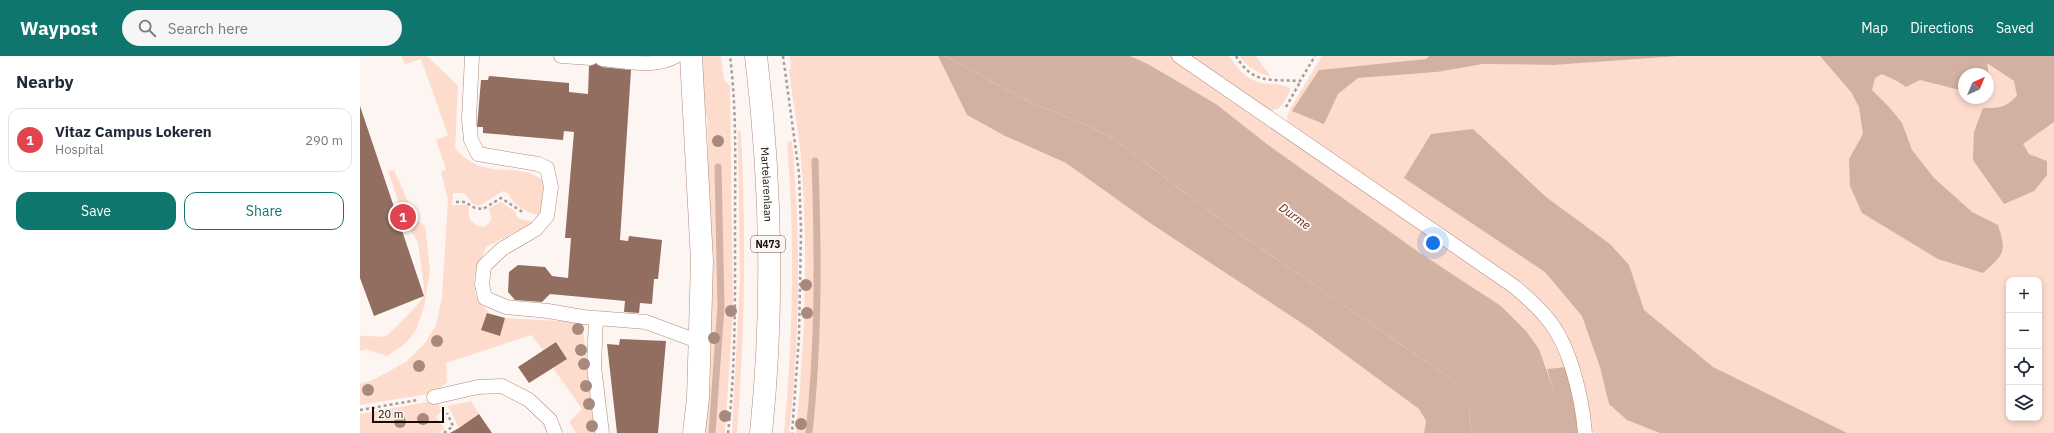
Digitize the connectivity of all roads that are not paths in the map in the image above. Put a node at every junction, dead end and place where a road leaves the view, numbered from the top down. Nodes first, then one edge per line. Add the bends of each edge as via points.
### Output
1 (472, 56) edge
2 (561, 56) edge
3 (676, 56) edge
4 (691, 56) edge
5 (756, 56) edge
6 (1179, 56) edge
7 (596, 318) junction
8 (700, 342) junction
9 (434, 397) road end
10 (555, 433) edge
11 (602, 433) edge
12 (694, 433) edge
13 (761, 433) edge
14 (1585, 433) edge

1 - 7 lane via 469,119 471,140 478,154 538,164 547,168 551,187 547,216 542,223 502,249 484,266 482,284 485,298 506,307
2 - 3 lane via 654,63
4 - 8 street via 702,261
5 - 13 street, Martelarenlaan / N473 via 767,186 769,279
6 - 14 lane via 1515,287 1532,302 1555,330 1568,357 1578,392
7 - 8 lane via 646,322
7 - 11 lane via 594,367
8 - 12 street
9 - 10 lane via 478,387 502,386 529,400 550,420

